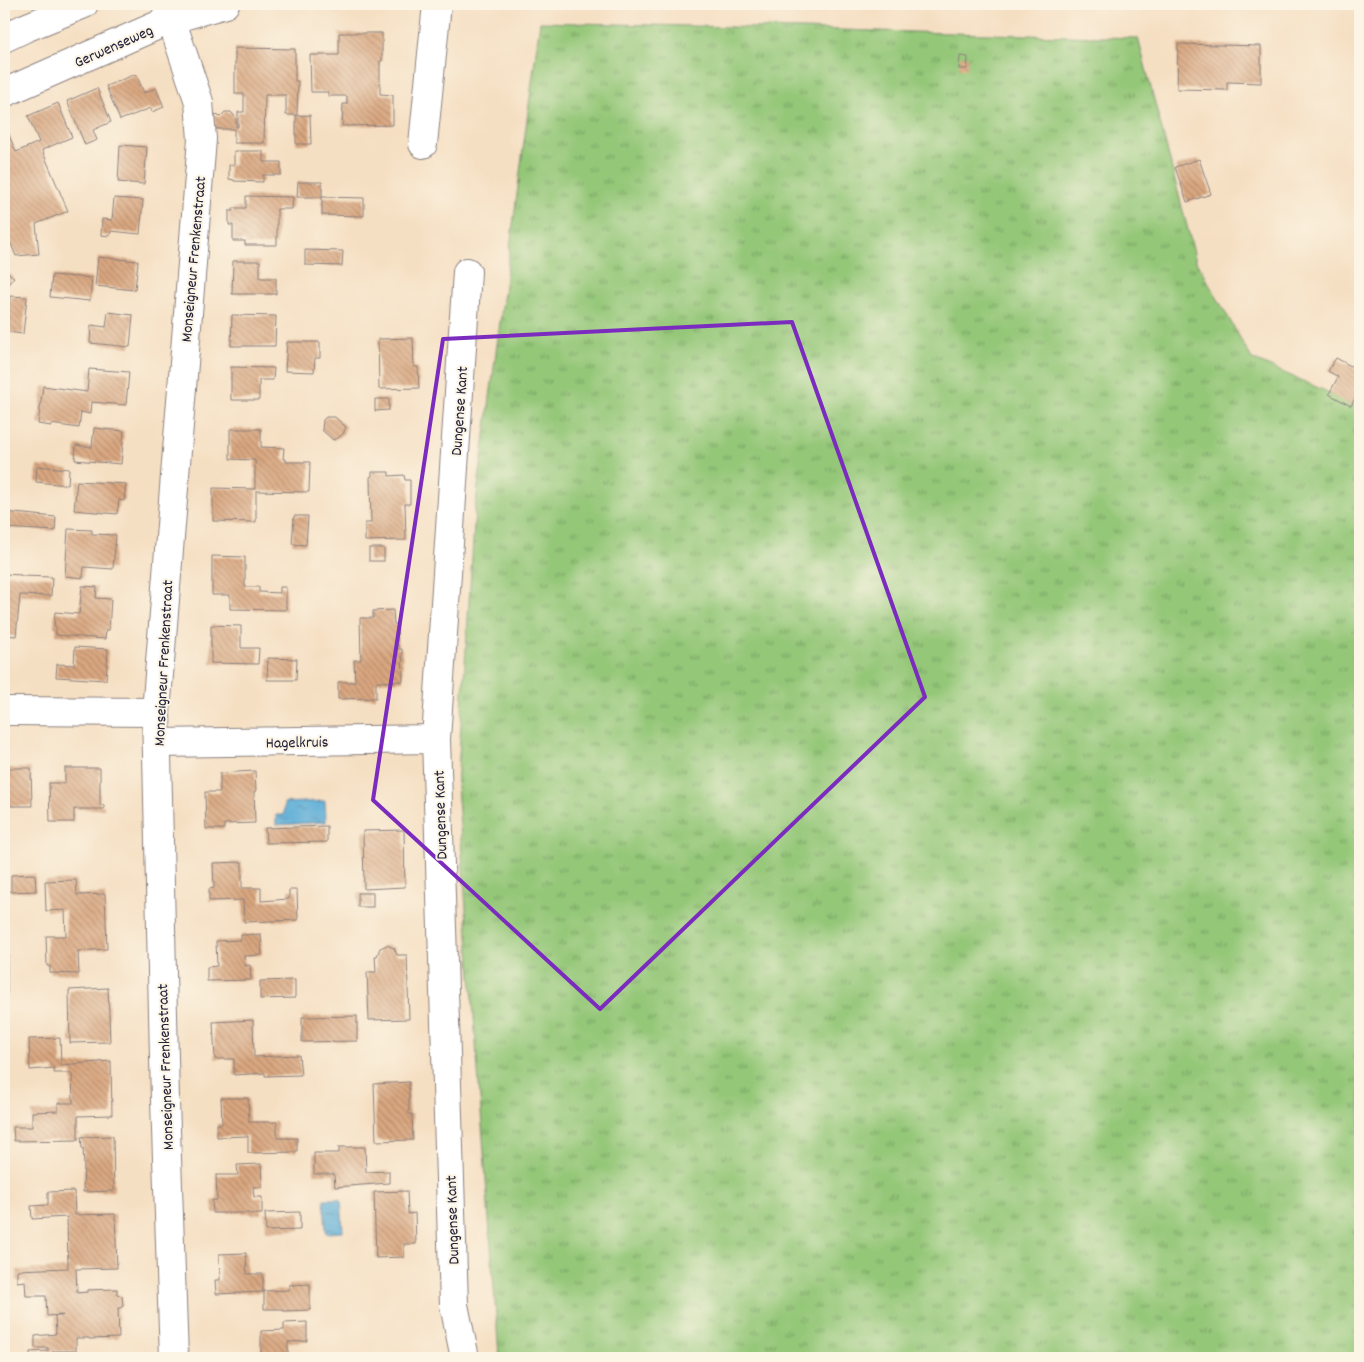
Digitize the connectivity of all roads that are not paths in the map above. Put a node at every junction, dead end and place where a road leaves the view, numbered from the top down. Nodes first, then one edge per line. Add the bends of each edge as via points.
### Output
1 (84, 4) edge
2 (225, 4) edge
3 (437, 4) edge
4 (169, 12) edge
5 (4, 38) edge
6 (4, 93) edge
7 (423, 144) dead end
8 (467, 272) dead end
9 (4, 711) edge
10 (156, 712) junction
11 (436, 739) junction
12 (157, 743) junction
13 (174, 1358) edge
14 (465, 1358) edge

1 - 5 street
2 - 4 street, Gerwenseweg
3 - 7 street
4 - 6 street, Gerwenseweg
4 - 10 street, Monseigneur Frenkenstraat via 199,102 202,139
8 - 11 street, Dungense Kant
9 - 10 street
10 - 12 street, Monseigneur Frenkenstraat
11 - 12 street, Hagelkruis
11 - 14 street, Dungense Kant via 454,1306
12 - 13 street, Monseigneur Frenkenstraat

